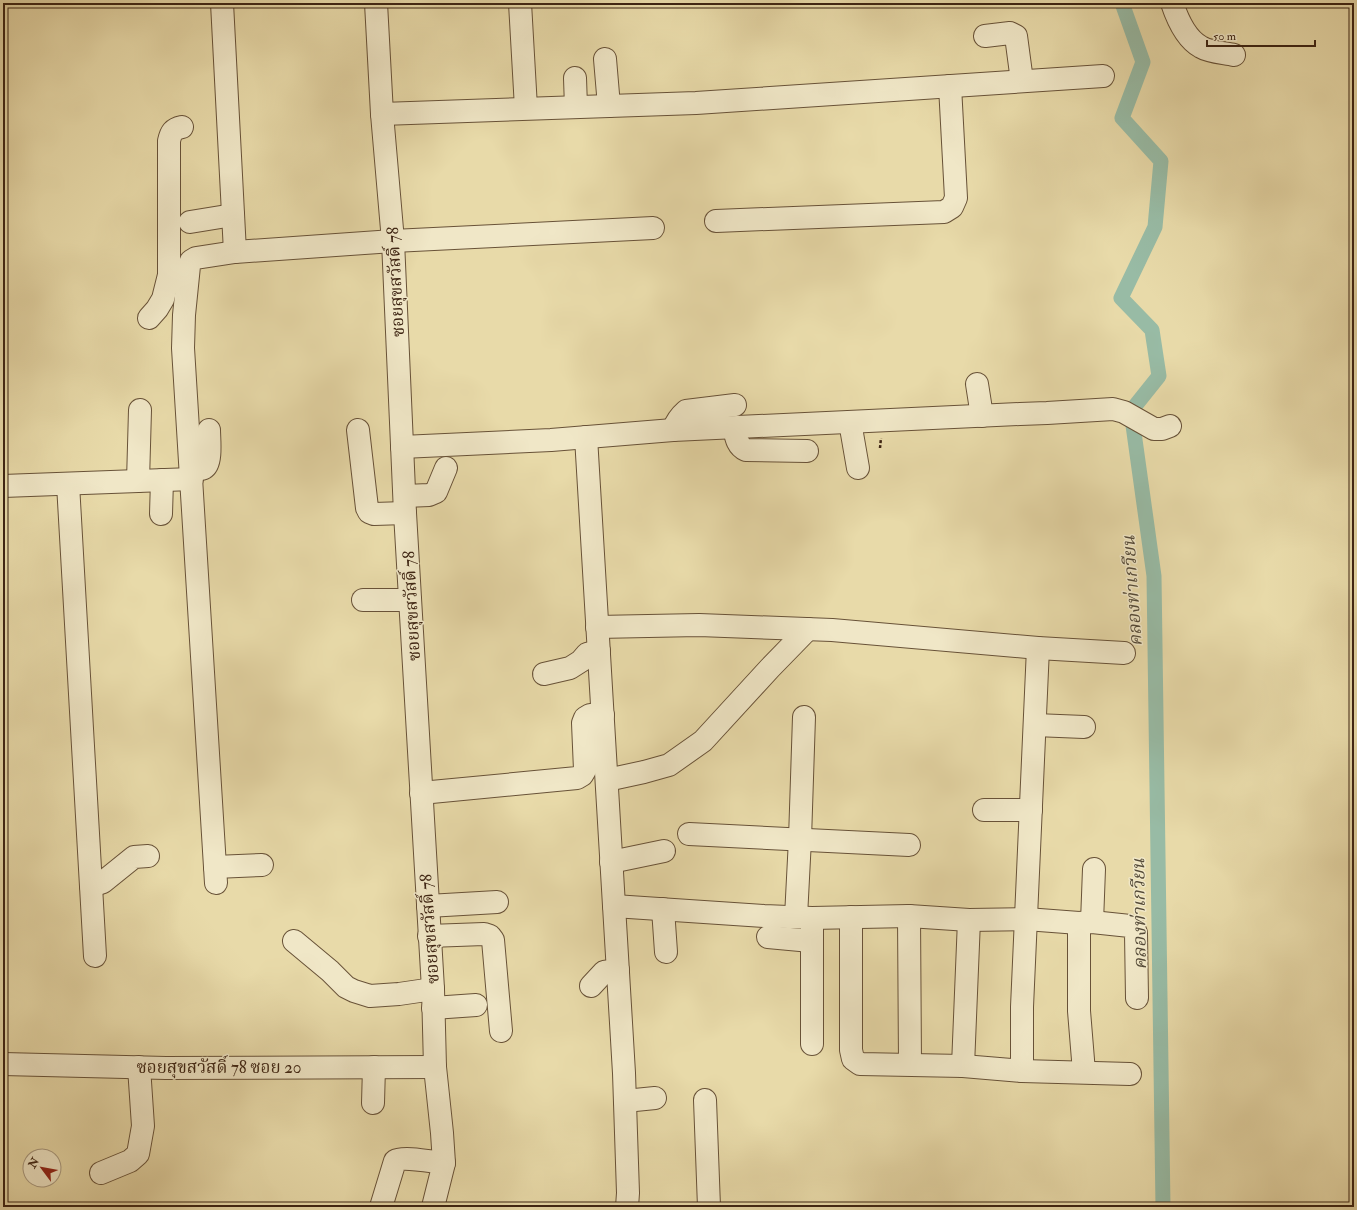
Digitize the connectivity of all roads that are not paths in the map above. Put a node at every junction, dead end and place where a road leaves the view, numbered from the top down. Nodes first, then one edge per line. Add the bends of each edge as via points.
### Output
1 (222, 3) edge
2 (376, 3) edge
3 (520, 3) edge
4 (1172, 3) edge
5 (985, 36) dead end
6 (1234, 55) dead end
7 (605, 59) dead end
8 (1104, 76) dead end
9 (575, 78) dead end
10 (1022, 81) junction
11 (950, 86) junction
12 (609, 106) junction
13 (576, 107) junction
14 (526, 108) junction
15 (382, 114) junction
16 (182, 127) dead end
17 (233, 215) junction
18 (716, 221) dead end
19 (190, 222) dead end
20 (652, 228) dead end
21 (393, 241) junction
22 (235, 252) junction
23 (169, 255) junction
24 (191, 261) junction
25 (149, 318) dead end
26 (977, 384) dead end
27 (735, 405) dead end
28 (140, 410) dead end
29 (982, 416) junction
30 (850, 422) junction
31 (1162, 427) dead end
32 (734, 428) junction
33 (209, 430) dead end
34 (358, 430) dead end
35 (674, 430) junction
36 (586, 436) junction
37 (402, 447) junction
38 (807, 451) dead end
39 (446, 468) dead end
40 (858, 468) dead end
41 (191, 474) junction
42 (162, 480) junction
43 (138, 481) junction
44 (68, 484) junction
45 (3, 486) edge
46 (405, 504) junction
47 (161, 514) dead end
48 (363, 600) dead end
49 (410, 600) junction
50 (597, 627) junction
51 (808, 629) junction
52 (1038, 648) junction
53 (599, 651) junction
54 (1124, 653) dead end
55 (544, 674) dead end
56 (603, 715) junction
57 (804, 717) dead end
58 (1035, 725) junction
59 (1084, 727) dead end
60 (606, 780) junction
61 (421, 793) junction
62 (984, 810) dead end
63 (1031, 810) junction
64 (689, 834) dead end
65 (800, 839) junction
66 (909, 845) dead end
67 (664, 851) dead end
68 (148, 856) dead end
69 (611, 862) junction
70 (262, 866) dead end
71 (1094, 869) dead end
72 (91, 886) junction
73 (497, 902) dead end
74 (428, 906) junction
75 (614, 906) junction
76 (663, 910) junction
77 (908, 916) junction
78 (804, 917) junction
79 (852, 917) junction
80 (1026, 919) junction
81 (969, 920) junction
82 (1086, 923) junction
83 (429, 936) junction
84 (768, 937) dead end
85 (294, 940) dead end
86 (811, 941) junction
87 (666, 952) dead end
88 (95, 956) dead end
89 (618, 970) junction
90 (591, 986) dead end
91 (433, 998) junction
92 (1137, 998) dead end
93 (476, 1005) dead end
94 (501, 1031) dead end
95 (812, 1044) dead end
96 (3, 1064) edge
97 (910, 1064) junction
98 (964, 1066) junction
99 (139, 1067) junction
100 (374, 1067) junction
101 (435, 1067) junction
102 (1022, 1071) junction
103 (1084, 1072) junction
104 (1130, 1074) dead end
105 (655, 1098) dead end
106 (705, 1100) dead end
107 (624, 1101) junction
108 (373, 1103) dead end
109 (444, 1163) junction
110 (101, 1173) dead end
111 (381, 1207) edge
112 (433, 1207) edge
113 (627, 1207) edge
114 (709, 1207) edge

1 - 17 street
2 - 15 street, ซอยสุขสวัสดิ์ 78
3 - 14 street
4 - 6 street via 1184,30 1193,41 1202,48
5 - 10 street via 1010,33 1016,36
7 - 12 street
8 - 10 street
9 - 13 street
10 - 11 street
11 - 12 street via 696,103
11 - 18 street via 956,198 952,207 944,212
12 - 13 street
13 - 14 street
14 - 15 street
15 - 21 street, ซอยสุขสวัสดิ์ 78
16 - 23 street via 174,129 169,141
17 - 19 street
17 - 22 street
20 - 21 street
21 - 22 street
21 - 37 street, ซอยสุขสวัสดิ์ 78
22 - 24 street
23 - 24 street
23 - 25 street via 169,275 164,295
24 - 41 street via 184,315
26 - 29 street
27 - 35 street via 686,412 681,415
28 - 43 street
29 - 30 street
29 - 31 street via 1113,409
30 - 32 street
30 - 40 street
32 - 35 street
32 - 38 street via 738,444 746,450
33 - 41 street via 208,466
34 - 46 street via 369,512 374,514
35 - 36 street
36 - 37 street
36 - 50 street
37 - 46 street, ซอยสุขสวัสดิ์ 78
39 - 46 street via 436,492
41 - 42 street
41 - 70 street via 215,875
42 - 43 street
42 - 47 street
43 - 44 street
44 - 45 street
44 - 72 street
46 - 49 street, ซอยสุขสวัสดิ์ 78
48 - 49 street
49 - 61 street, ซอยสุขสวัสดิ์ 78
50 - 51 street via 698,625
50 - 53 street
51 - 52 street
51 - 60 street via 703,741 669,765
52 - 54 street
52 - 58 street
53 - 55 street via 587,654 570,668
53 - 56 street
56 - 60 street
56 - 61 street via 584,718 585,770 577,778
57 - 65 street
58 - 59 street
58 - 63 street
60 - 69 street
61 - 74 street, ซอยสุขสวัสดิ์ 78
62 - 63 street
63 - 80 street
64 - 65 street
65 - 66 street
65 - 78 street
67 - 69 street
68 - 72 street via 134,857 103,882
69 - 75 street
71 - 82 street
72 - 88 street
73 - 74 street
74 - 83 street, ซอยสุขสวัสดิ์ 78
75 - 76 street
75 - 89 street
76 - 78 street
76 - 87 street
77 - 79 street
77 - 81 street
77 - 97 street
78 - 79 street
78 - 86 street
79 - 97 street via 853,1059 860,1064
80 - 81 street
80 - 82 street
80 - 102 street
81 - 98 street
82 - 92 street via 1134,928
82 - 103 street via 1079,1011
83 - 91 street, ซอยสุขสวัสดิ์ 78
83 - 94 street via 490,936 493,940
84 - 86 street
85 - 91 street via 346,987 354,991 370,996 399,994
86 - 95 street
89 - 90 street via 604,972
89 - 107 street
91 - 93 street
91 - 101 street, ซอยสุขสวัสดิ์ 78
96 - 99 street, ซอยสุขสวัสดิ์ 78 ซอย 20
97 - 98 street
98 - 102 street
99 - 100 street, ซอยสุขสวัสดิ์ 78 ซอย 20
99 - 110 street via 143,1126 138,1154 130,1161
100 - 101 street, ซอยสุขสวัสดิ์ 78 ซอย 20
100 - 108 street
101 - 109 street, ซอยสุขสวัสดิ์ 78
102 - 103 street
103 - 104 street
105 - 107 street
106 - 114 street
107 - 113 street
109 - 111 street via 409,1159 395,1161
109 - 112 street, ซอยสุขสวัสดิ์ 78

